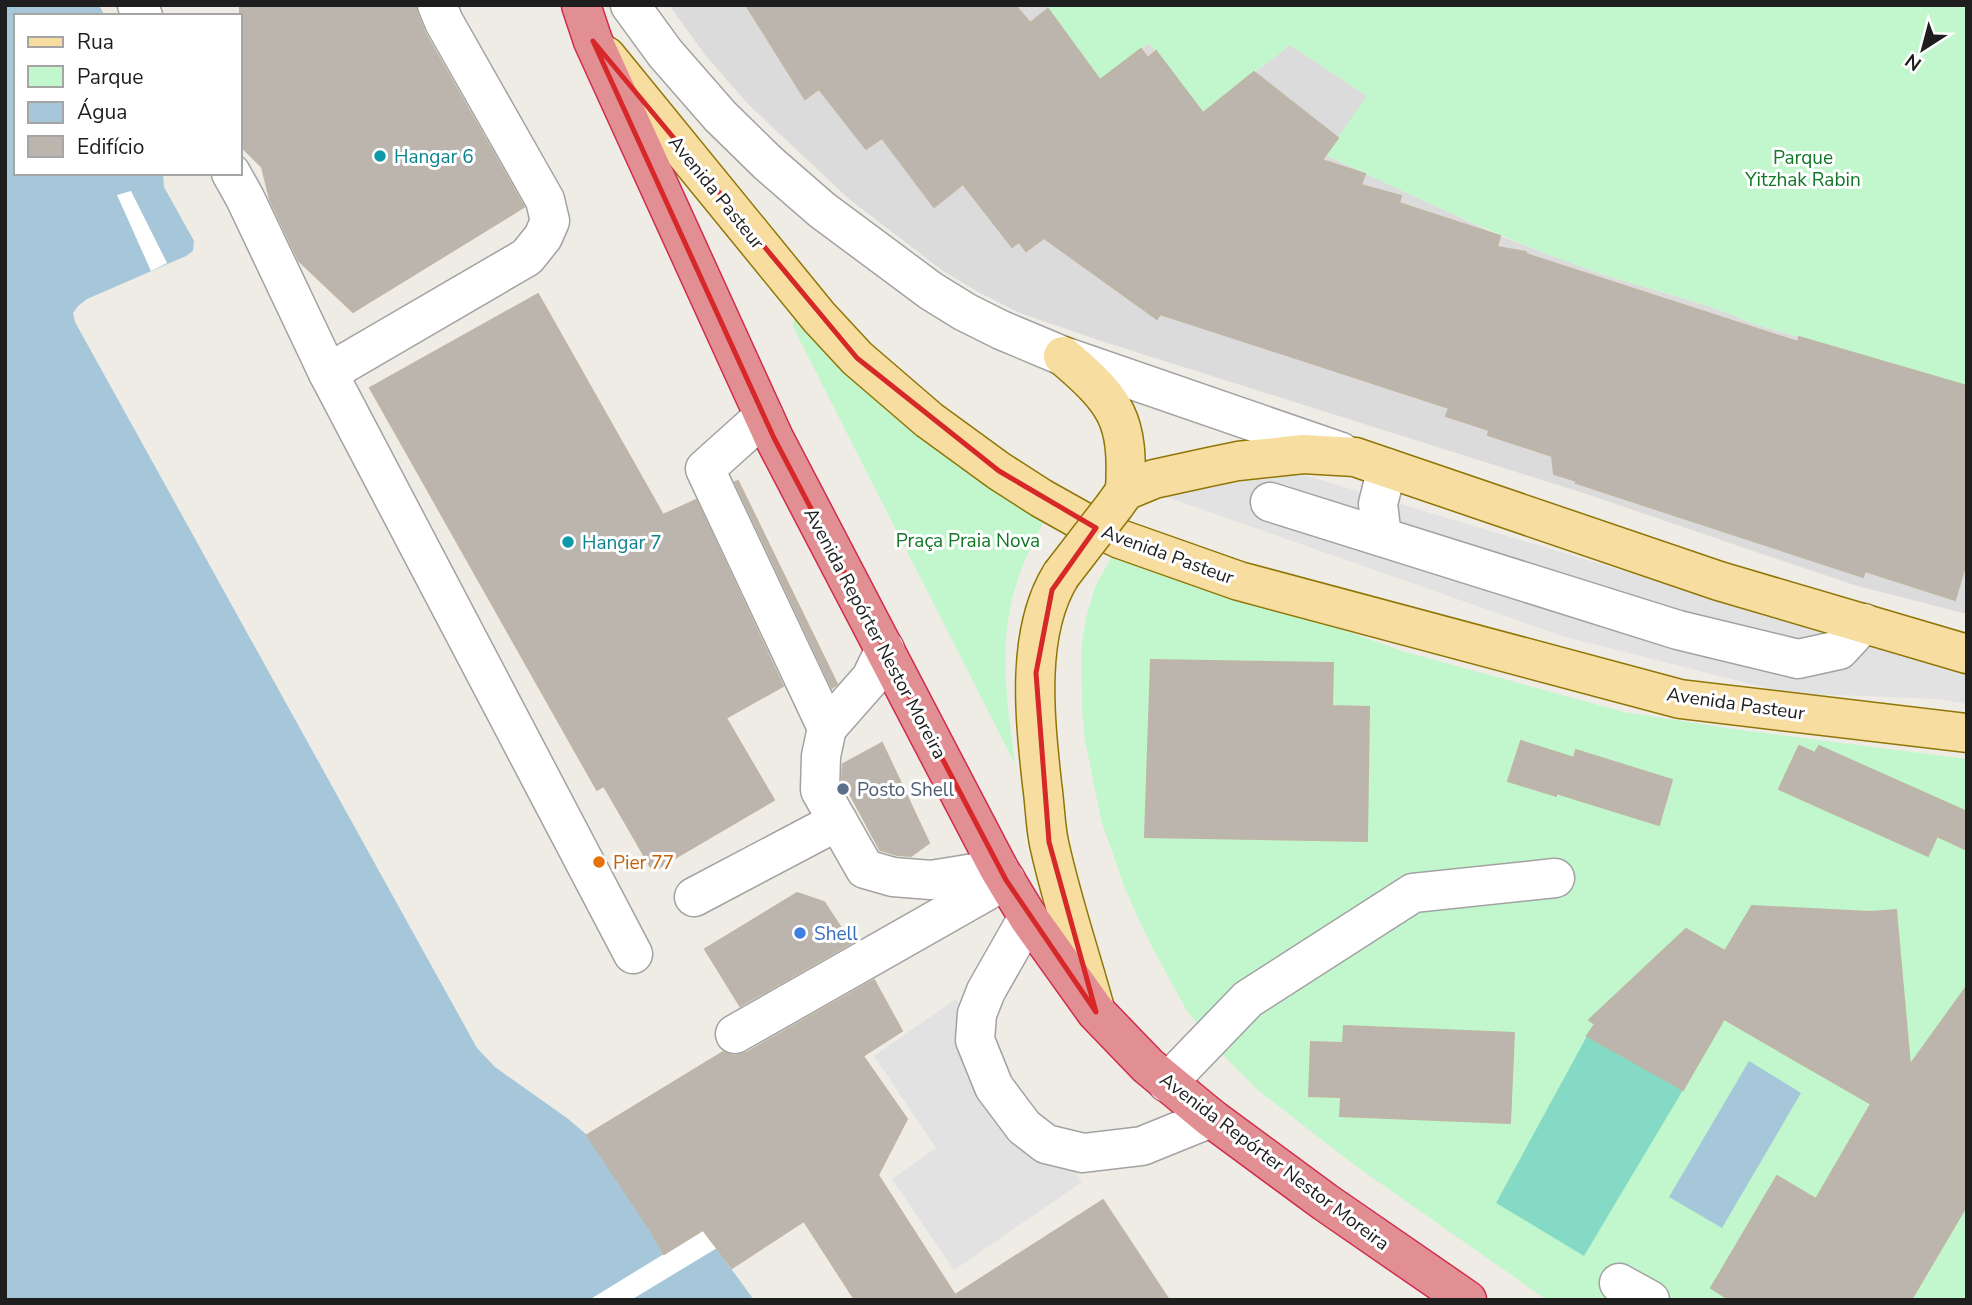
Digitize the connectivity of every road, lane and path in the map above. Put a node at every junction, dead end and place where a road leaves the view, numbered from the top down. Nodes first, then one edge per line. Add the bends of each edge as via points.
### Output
1 (437, 5) edge
2 (581, 5) edge
3 (630, 5) edge
4 (593, 41) junction
5 (232, 175) edge
6 (1063, 356) junction
7 (328, 373) junction
8 (764, 416) junction
9 (1371, 462) junction
10 (1120, 498) junction
11 (1270, 502) dead end
12 (1382, 537) junction
13 (1864, 623) junction
14 (885, 649) junction
15 (1967, 654) edge
16 (827, 728) junction
17 (1967, 733) edge
18 (838, 821) junction
19 (1002, 875) junction
20 (1555, 878) dead end
21 (694, 897) dead end
22 (1028, 918) junction
23 (633, 954) dead end
24 (1096, 1012) junction
25 (735, 1034) dead end
26 (1167, 1083) junction
27 (1210, 1118) junction
28 (1467, 1300) edge

1 - 7 street via 545,200 550,221 527,257
2 - 4 highway, Avenida Pasteur
3 - 6 street via 720,116 822,210 965,312
4 - 8 highway, Avenida Repórter Nestor Moreira
4 - 17 main road, Avenida Pasteur via 818,317 858,358 929,420 999,471 1082,521 1238,581 1680,699
5 - 7 street
6 - 9 street
6 - 10 main road via 1105,396 1121,424 1126,453
7 - 23 street
8 - 14 highway, Avenida Repórter Nestor Moreira
8 - 16 street via 705,469
9 - 10 main road via 1303,454 1238,461 1154,479
9 - 12 street
9 - 13 main road via 1719,581
10 - 24 main road, bridge via 1052,590 1038,639 1036,673 1049,842
11 - 12 street
12 - 13 street via 1678,630 1798,659 1839,650
13 - 15 main road
14 - 16 street via 871,678
14 - 19 highway, Avenida Repórter Nestor Moreira
16 - 18 street via 820,790
18 - 19 street via 865,869 931,880
18 - 21 street
19 - 22 highway, Avenida Repórter Nestor Moreira
19 - 25 street
20 - 26 street via 1413,893 1248,999
22 - 24 highway, Avenida Repórter Nestor Moreira
22 - 27 street via 976,1014 975,1040 994,1087 1024,1127 1046,1144 1083,1153 1142,1146
24 - 26 highway, Avenida Repórter Nestor Moreira
26 - 27 highway, Avenida Repórter Nestor Moreira
27 - 28 highway, Avenida Repórter Nestor Moreira

